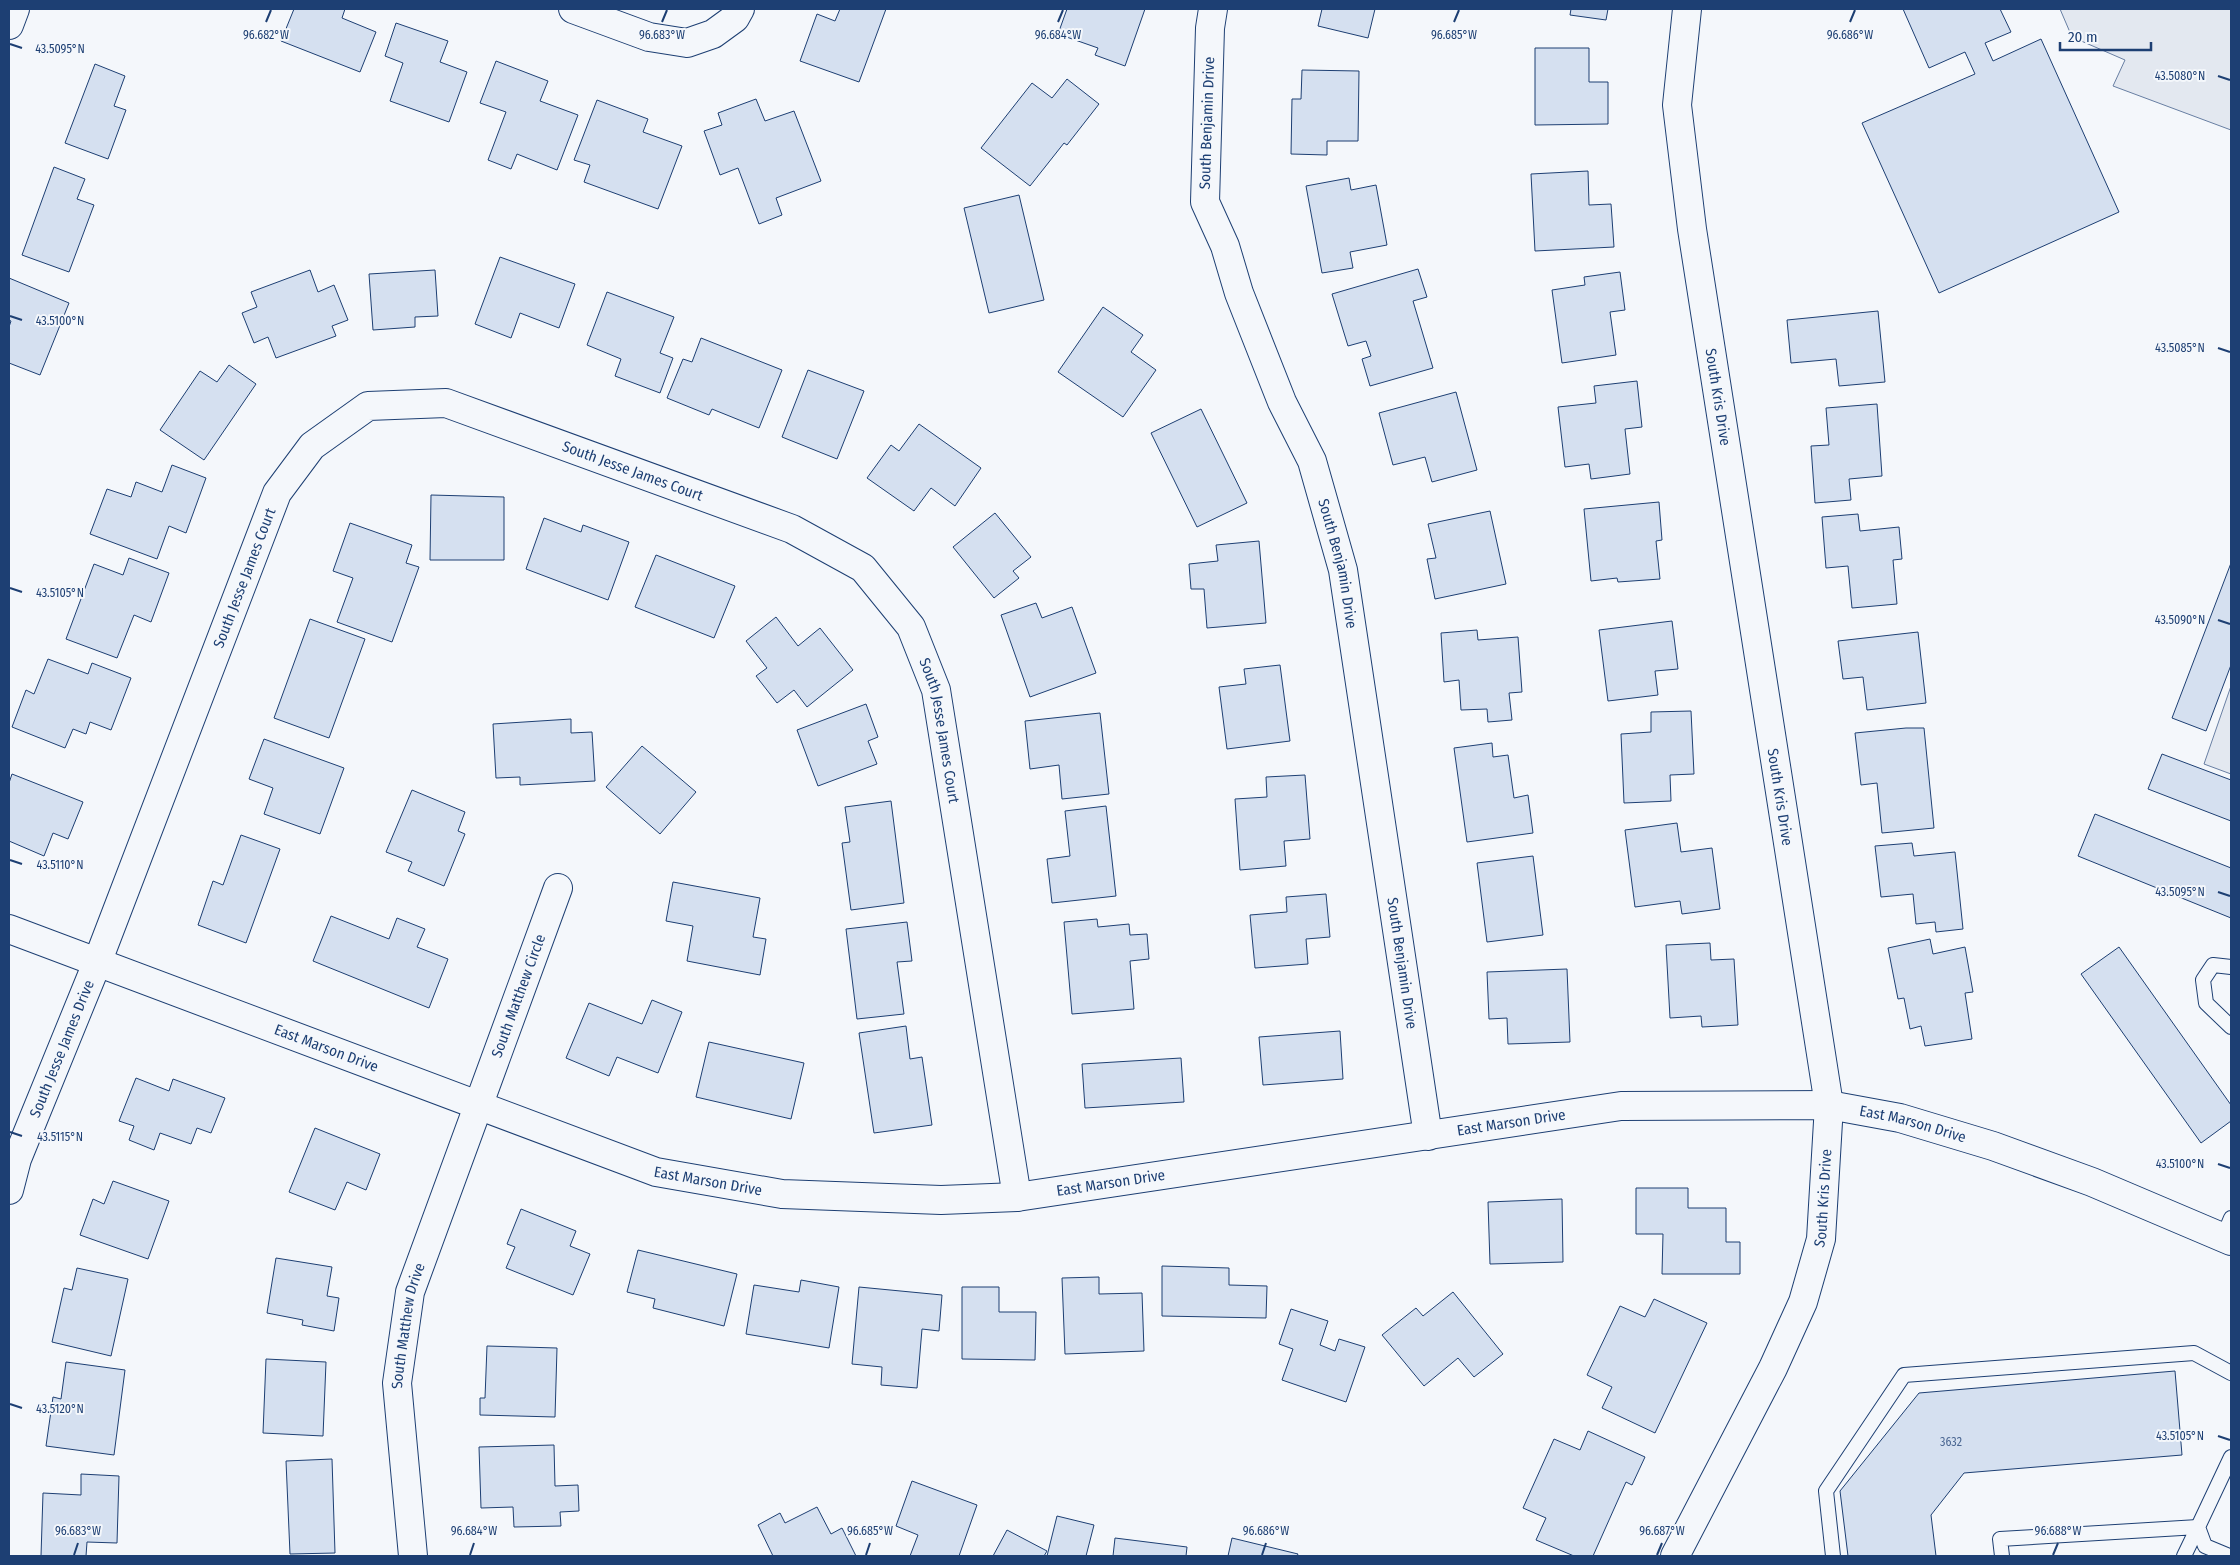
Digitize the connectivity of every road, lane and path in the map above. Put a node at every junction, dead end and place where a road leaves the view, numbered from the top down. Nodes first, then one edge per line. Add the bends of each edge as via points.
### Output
1 (15, 9) edge
2 (573, 9) edge
3 (740, 9) edge
4 (1213, 9) edge
5 (1687, 9) edge
6 (9, 25) edge
7 (558, 888) dead end
8 (9, 928) edge
9 (97, 963) junction
10 (2231, 967) edge
11 (2231, 1027) edge
12 (478, 1104) junction
13 (1829, 1105) junction
14 (1428, 1136) junction
15 (9, 1190) edge
16 (1017, 1197) junction
17 (2229, 1232) edge
18 (2231, 1373) edge
19 (2231, 1456) edge
20 (2198, 1527) junction
21 (413, 1556) edge
22 (1675, 1556) edge
23 (1833, 1556) edge
24 (2002, 1556) edge
25 (2184, 1556) edge
26 (2229, 1556) edge

1 - 6 street
2 - 3 street via 649,37 686,43 713,34 735,18
4 - 14 street, South Benjamin Drive via 1205,202 1225,246 1239,293 1282,402 1312,461 1343,570
5 - 13 street, South Kris Drive via 1677,105 1692,229
7 - 12 street, South Matthew Circle
8 - 9 street, East Marson Drive
9 - 12 street, East Marson Drive
9 - 15 street, South Jesse James Drive via 17,1159
9 - 16 street, South Jesse James Court via 277,493 312,446 368,406 446,403 792,529 863,568 911,627 936,690
10 - 11 lane via 2212,965 2203,980 2206,1003
12 - 16 street, East Marson Drive via 656,1172 782,1194 941,1200
12 - 21 street, South Matthew Drive via 410,1292 397,1383
13 - 14 street, East Marson Drive via 1620,1106
13 - 17 street, East Marson Drive via 1900,1118 1994,1146
13 - 22 street, South Kris Drive via 1821,1239 1803,1302 1773,1368
14 - 16 street, East Marson Drive
18 - 23 lane via 2194,1354 1904,1375 1826,1491
19 - 20 lane
20 - 24 lane via 2000,1539
20 - 25 lane
20 - 26 lane via 2205,1546

